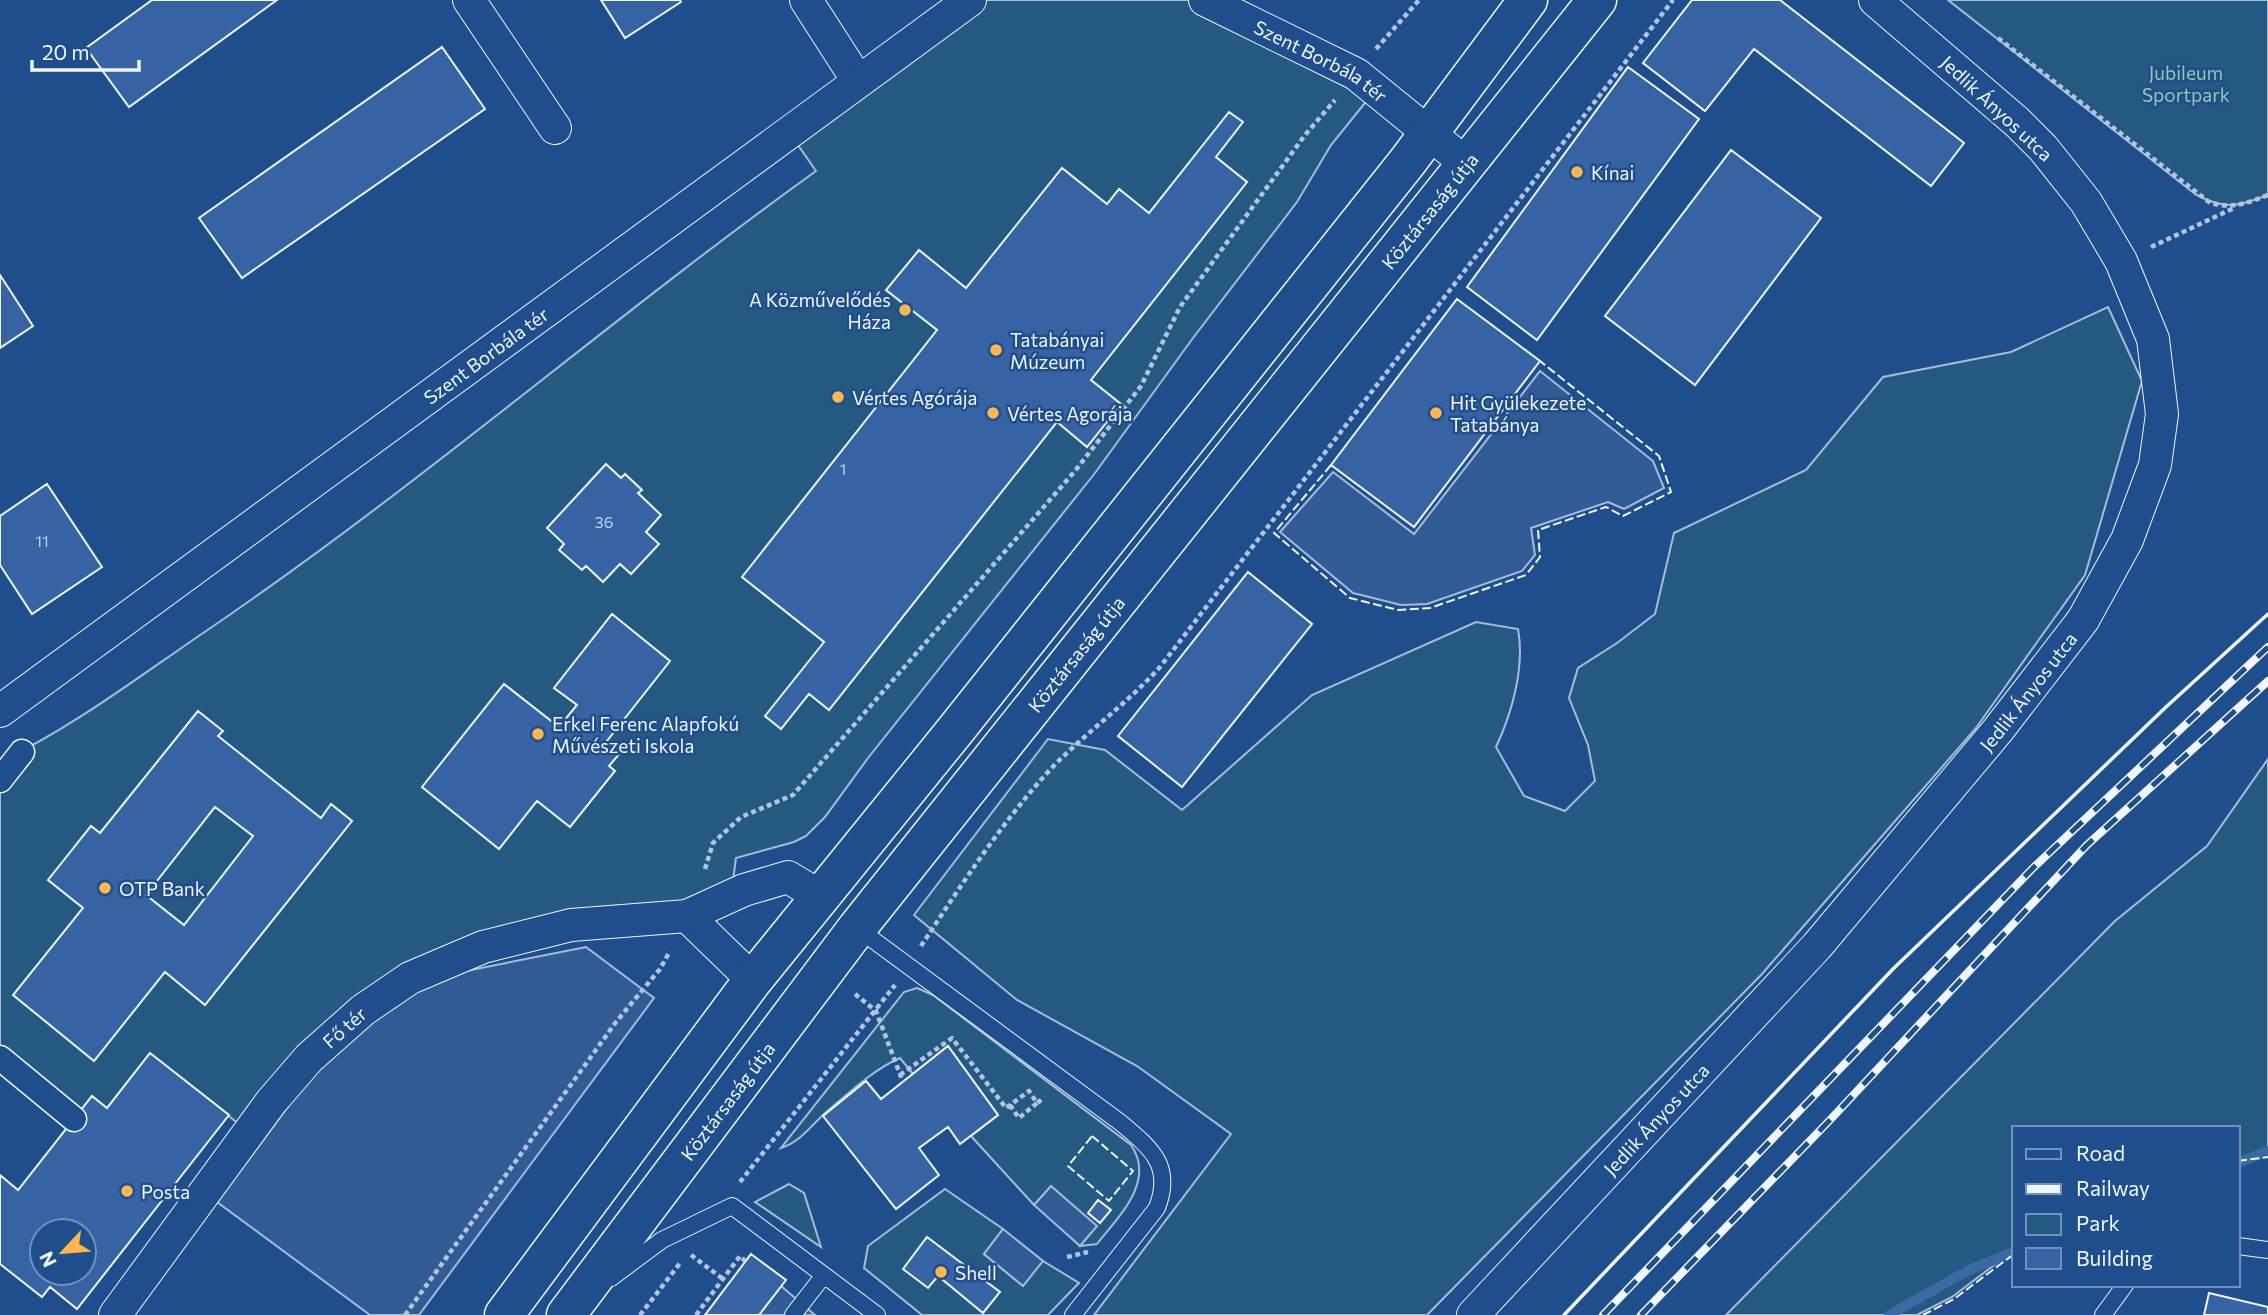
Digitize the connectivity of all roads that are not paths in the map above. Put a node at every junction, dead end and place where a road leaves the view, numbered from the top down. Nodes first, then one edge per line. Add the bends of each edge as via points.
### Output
1 (469, 0) edge
2 (806, 0) edge
3 (970, 0) edge
4 (1205, 0) edge
5 (1528, 0) edge
6 (1597, 0) edge
7 (1875, 0) edge
8 (858, 81) junction
9 (555, 128) dead end
10 (1430, 133) junction
11 (1468, 165) junction
12 (0, 711) edge
13 (22, 751) dead end
14 (0, 780) edge
15 (821, 897) junction
16 (687, 916) junction
17 (857, 928) junction
18 (753, 980) junction
19 (0, 1058) edge
20 (74, 1119) dead end
21 (2240, 1246) edge
22 (2268, 1250) edge
23 (824, 1275) junction
24 (2124, 1287) edge
25 (568, 1312) edge
26 (115, 1315) edge
27 (504, 1315) edge
28 (793, 1315) edge
29 (877, 1315) edge
30 (1073, 1315) edge
31 (1473, 1315) edge
32 (2103, 1315) edge

1 - 9 street
2 - 8 street
3 - 8 street, Szent Borbála tér
4 - 10 street, Szent Borbála tér via 1356,74
5 - 10 street
6 - 11 street, Köztársaság útja
7 - 31 street, Jedlik Ányos utca via 2043,148 2086,202 2121,261 2153,339 2162,414 2155,465 2127,540 2083,620 1998,730 1817,946
8 - 12 street, Szent Borbála tér
10 - 11 street, Szent Borbála tér
10 - 15 street
11 - 17 street, Köztársaság útja
13 - 14 street
15 - 16 street, Fő tér via 788,877 744,890
15 - 18 street
16 - 18 street
16 - 26 street, Fő tér via 571,925 483,947 410,978 363,1010 309,1058 271,1102
17 - 25 street, Köztársaság útja
17 - 30 lane via 1121,1123 1160,1161 1164,1189 1157,1208
18 - 27 street
19 - 20 street
21 - 22 lane
23 - 25 lane via 732,1206 662,1240
23 - 28 lane
23 - 29 lane
24 - 32 lane

